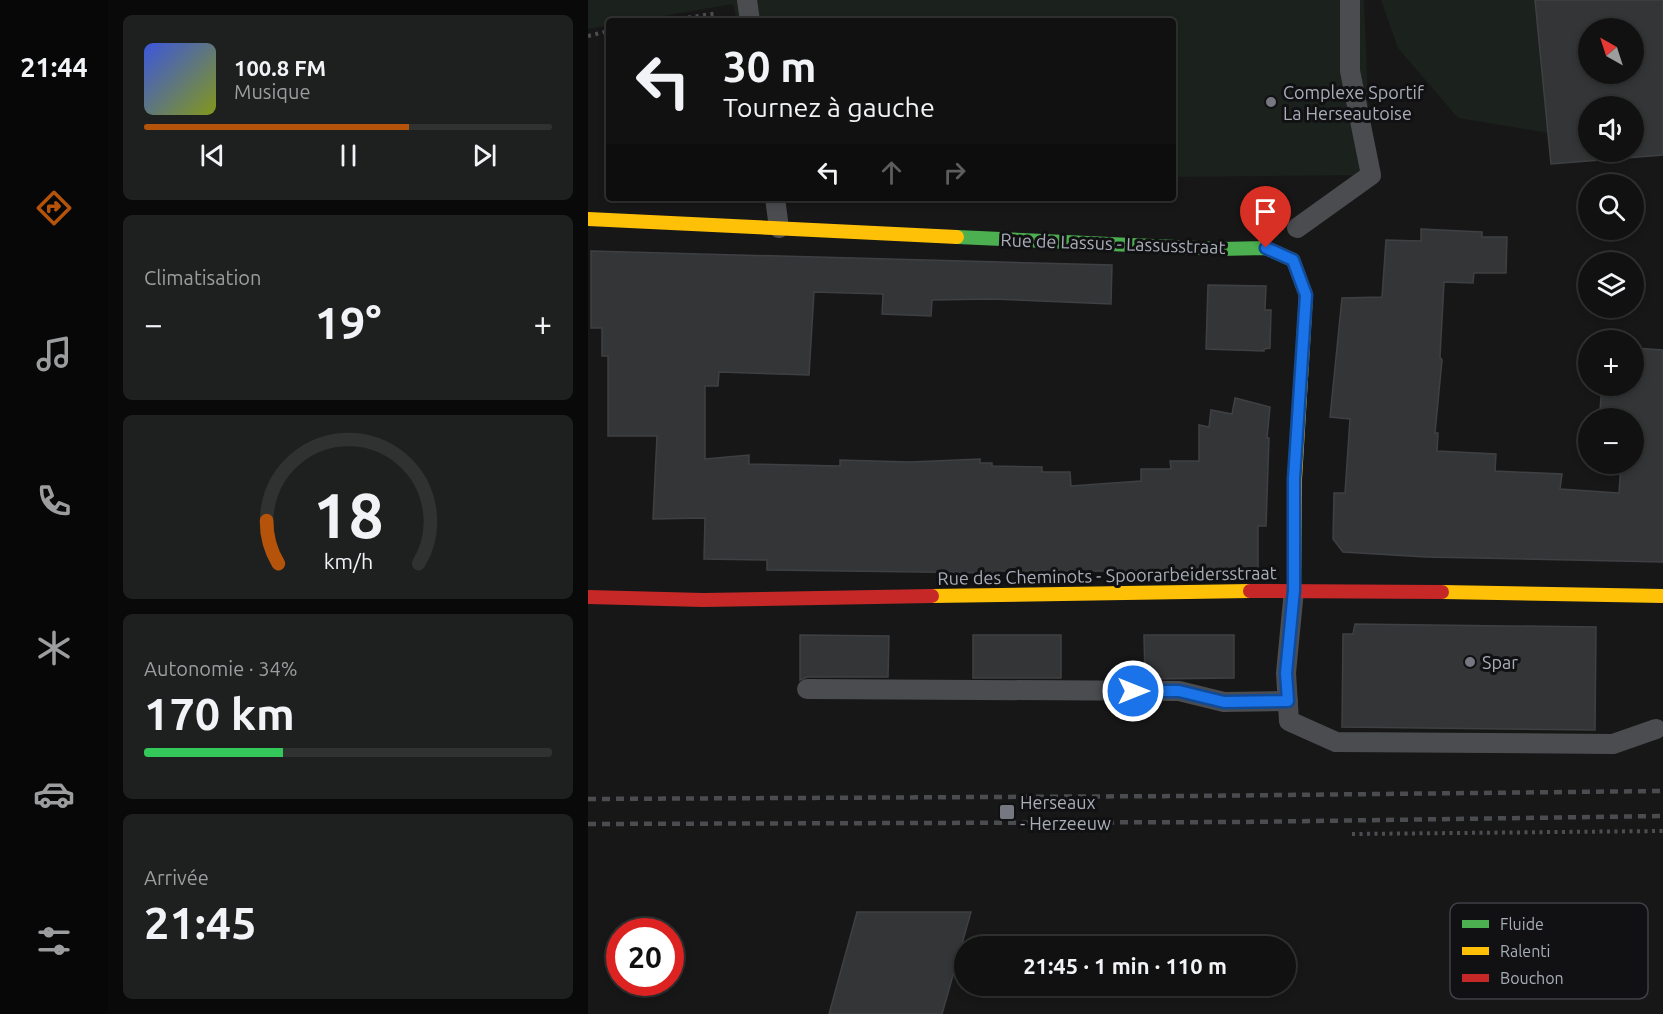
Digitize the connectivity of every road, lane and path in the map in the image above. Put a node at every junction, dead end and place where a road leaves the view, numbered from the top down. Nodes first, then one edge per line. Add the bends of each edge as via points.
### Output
1 (1350, 0) edge
2 (748, 10) edge
3 (688, 18) edge
4 (606, 32) edge
5 (588, 36) edge
6 (775, 201) edge
7 (588, 219) edge
8 (779, 228) junction
9 (1297, 228) dead end
10 (1294, 590) junction
11 (1663, 596) edge
12 (588, 597) edge
13 (807, 688) dead end
14 (1288, 701) junction
15 (1656, 729) dead end
16 (1663, 831) edge
17 (1352, 834) dead end

1 - 9 lane via 1350,71 1371,175
2 - 3 path
4 - 5 path
6 - 8 lane
7 - 8 street, Rue de Lassus - Lassusstraat
8 - 10 street, Rue de Lassus - Lassusstraat via 1266,248 1293,260 1306,295 1294,479
10 - 11 street, Rue des Cheminots - Spoorarbeidersstraat
10 - 12 street, Rue des Cheminots - Spoorarbeidersstraat via 703,600
10 - 14 lane via 1286,673
13 - 14 lane via 1179,691 1224,702
14 - 15 lane via 1289,721 1336,742 1613,744
16 - 17 path

